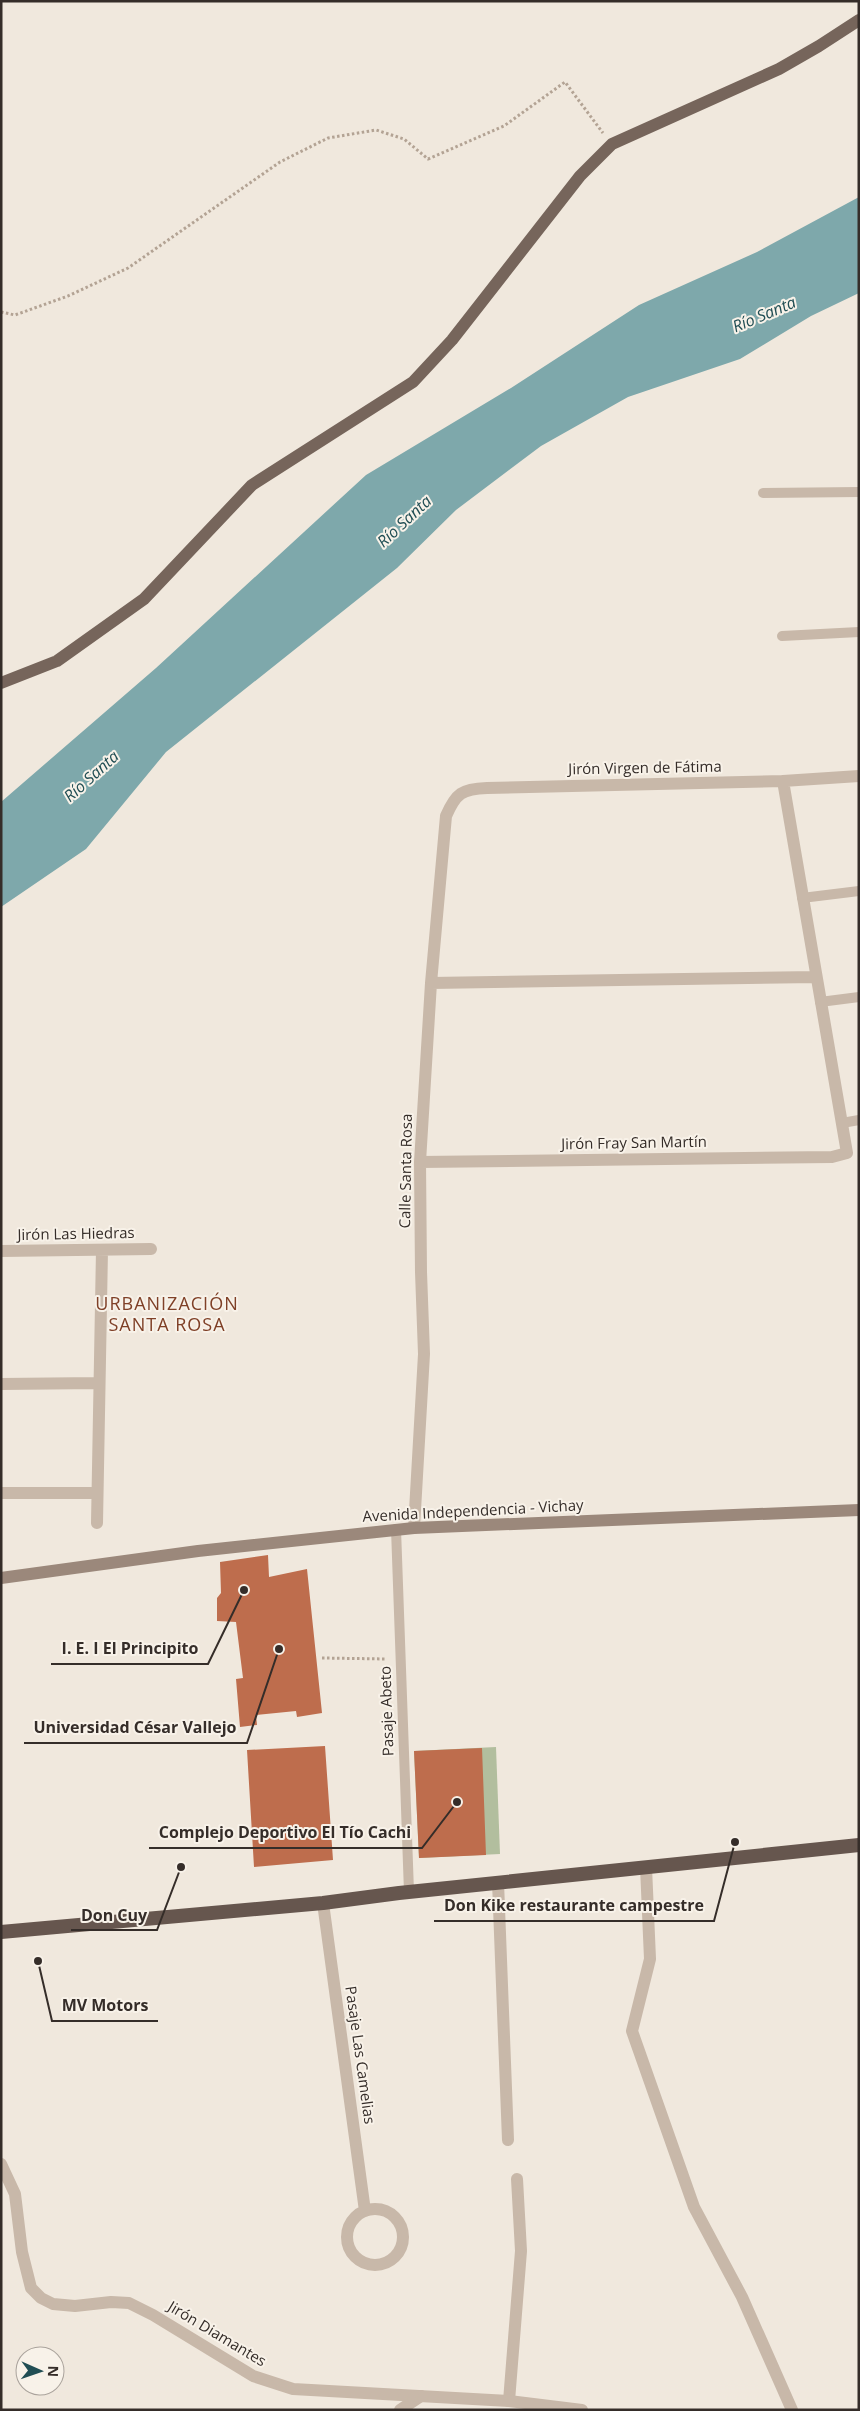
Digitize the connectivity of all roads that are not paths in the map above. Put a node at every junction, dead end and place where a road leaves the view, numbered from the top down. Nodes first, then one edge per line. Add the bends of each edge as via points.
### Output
1 (859, 20) edge
2 (859, 492) edge
3 (763, 493) dead end
4 (859, 632) edge
5 (782, 636) dead end
6 (1, 683) edge
7 (859, 776) edge
8 (783, 781) junction
9 (446, 816) joint
10 (859, 890) edge
11 (802, 898) junction
12 (816, 977) junction
13 (431, 983) junction
14 (859, 997) edge
15 (820, 1002) junction
16 (859, 1120) edge
17 (842, 1124) junction
18 (420, 1162) junction
19 (151, 1249) dead end
20 (102, 1250) junction
21 (1, 1251) edge
22 (1, 1384) edge
23 (99, 1384) junction
24 (1, 1493) edge
25 (97, 1493) junction
26 (859, 1510) edge
27 (97, 1523) dead end
28 (414, 1528) junction
29 (396, 1529) junction
30 (1, 1578) edge
31 (859, 1845) edge
32 (646, 1867) junction
33 (498, 1882) junction
34 (409, 1892) junction
35 (323, 1903) junction
36 (1, 1932) edge
37 (508, 2140) dead end
38 (1, 2164) edge
39 (517, 2180) dead end
40 (365, 2211) junction
41 (422, 2396) junction
42 (509, 2401) junction
43 (400, 2410) edge
44 (582, 2410) edge
45 (792, 2410) edge

1 - 6 main road via 779,69 612,144 580,176 452,340 413,382 252,484 144,599 57,661
2 - 3 lane
4 - 5 lane
7 - 8 street, Jirón Virgen de Fátima
8 - 9 street, Jirón Virgen de Fátima via 468,789 453,800
8 - 11 street
9 - 13 street, Calle Santa Rosa
10 - 11 lane
11 - 12 street
12 - 13 street
12 - 15 street
13 - 18 street, Calle Santa Rosa
14 - 15 lane
15 - 17 street
16 - 17 lane
17 - 18 street, Jirón Fray San Martín via 847,1153 832,1157
18 - 28 street, Calle Santa Rosa via 424,1354
19 - 20 street, Jirón Las Hiedras
20 - 21 street, Jirón Las Hiedras
20 - 23 street
22 - 23 street
23 - 25 street
24 - 25 street
25 - 27 street
26 - 28 main road, Avenida Independencia - Vichay
28 - 29 main road, Avenida Independencia - Vichay
29 - 30 main road, Avenida Independencia - Vichay via 198,1551
29 - 34 lane, Pasaje Abeto
31 - 32 highway
32 - 33 highway
32 - 45 street via 650,1959 632,2031 694,2207 742,2297
33 - 34 highway
33 - 37 street
34 - 35 highway
35 - 36 highway
35 - 40 street, Pasaje Las Camelias
38 - 41 street, Jirón Diamantes via 16,2194 26,2273 31,2288 41,2298 53,2304 75,2306 111,2302 129,2304 153,2314 253,2376 294,2389
39 - 42 street via 521,2251
40 - 40 street via 350,2224 347,2233 352,2252 367,2264 386,2263 403,2244 401,2226 390,2213
41 - 42 street, Jirón Diamantes
41 - 43 street
42 - 44 street, Jirón Diamantes

